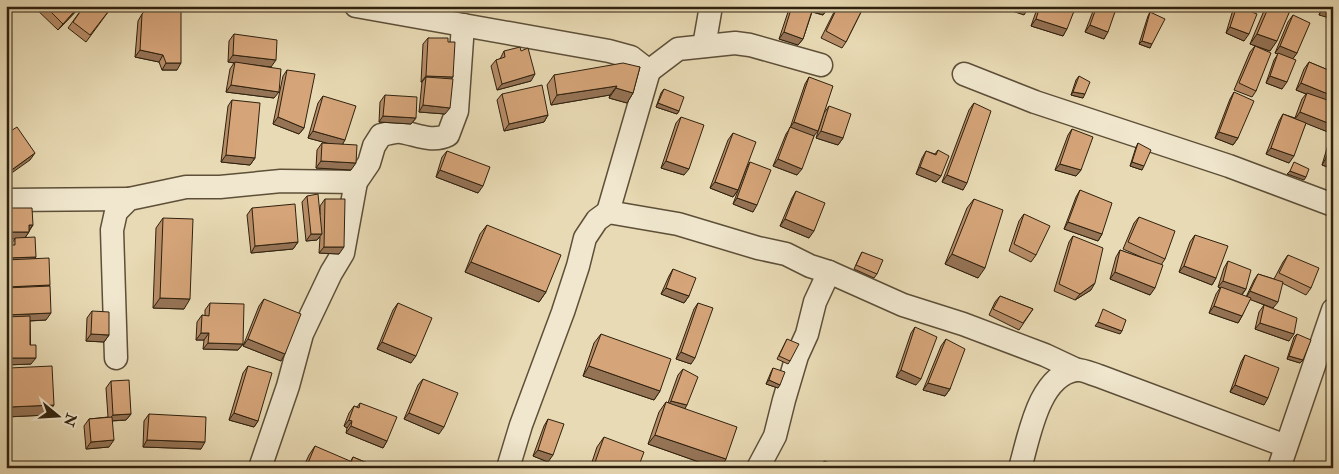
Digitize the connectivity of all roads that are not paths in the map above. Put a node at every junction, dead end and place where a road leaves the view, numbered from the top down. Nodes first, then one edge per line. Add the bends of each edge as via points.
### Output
1 (356, 6) edge
2 (711, 6) edge
3 (463, 25) junction
4 (704, 46) junction
5 (821, 66) dead end
6 (649, 71) junction
7 (964, 74) dead end
8 (356, 182) junction
9 (129, 199) junction
10 (6, 200) edge
11 (1333, 205) edge
12 (608, 212) junction
13 (829, 272) junction
14 (1333, 310) edge
15 (116, 358) dead end
16 (1077, 370) junction
17 (1286, 446) junction
18 (260, 468) edge
19 (508, 468) edge
20 (758, 468) edge
21 (1020, 468) edge
22 (1280, 468) edge

1 - 3 street
2 - 4 street
3 - 6 street via 609,51 631,57
3 - 8 street via 457,111 448,135 420,137 399,131 381,135 369,163
4 - 5 street via 743,44
4 - 6 street via 678,49
6 - 12 street
7 - 11 street via 1035,102 1229,166
8 - 9 street via 281,181 220,187 186,186
8 - 18 street via 343,253 302,334
9 - 10 street
9 - 15 street via 116,212 112,230
12 - 13 street via 678,224 786,254
12 - 19 street via 597,220 585,238 563,312
13 - 16 street via 903,304 1045,355
13 - 20 street via 797,356 775,436
14 - 17 street
16 - 17 street
16 - 21 street via 1063,375 1049,386 1038,407
17 - 22 street

